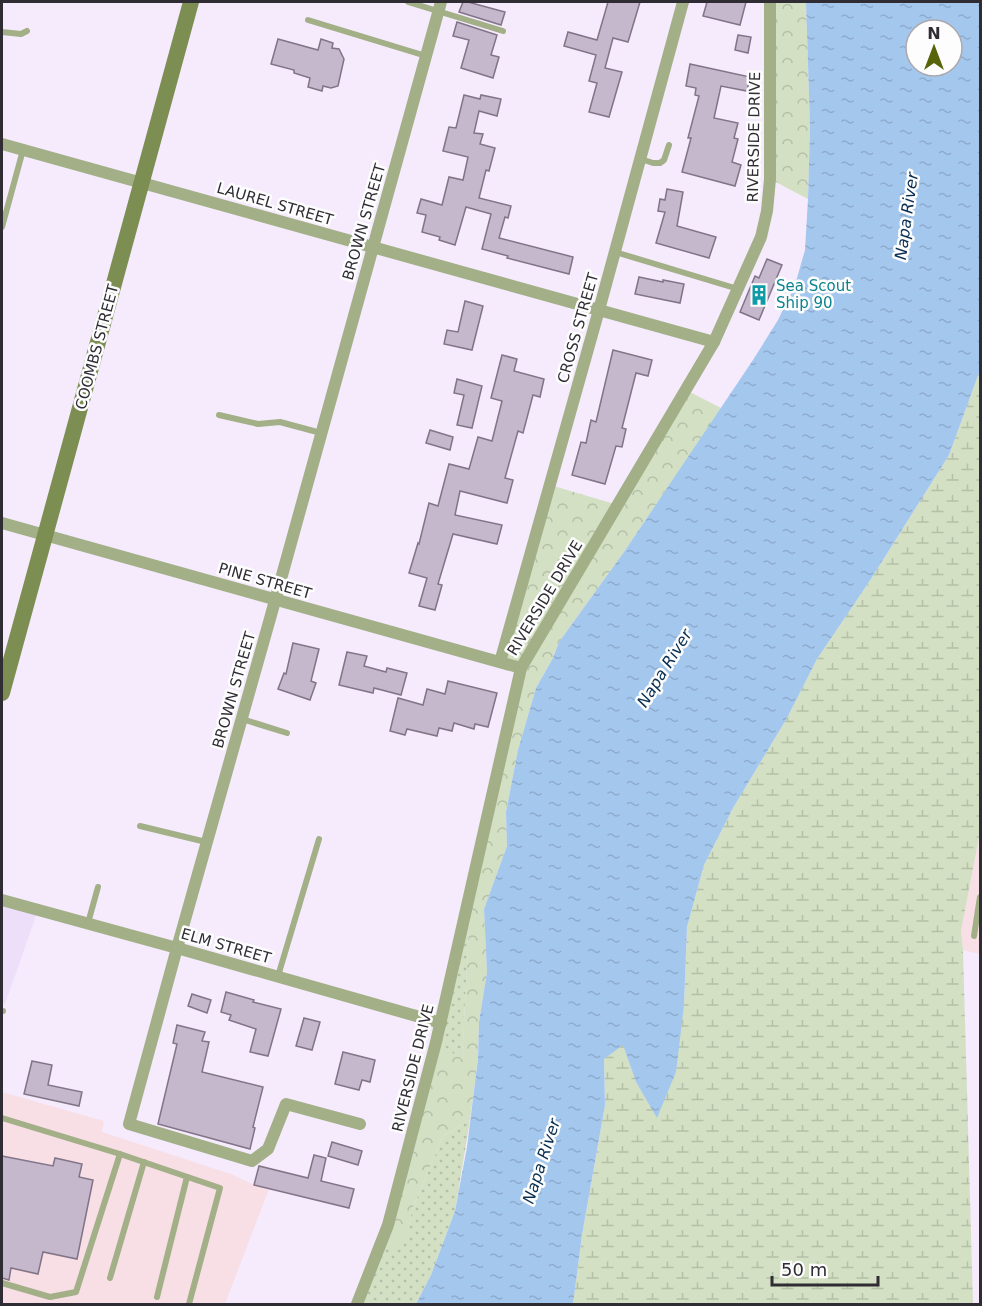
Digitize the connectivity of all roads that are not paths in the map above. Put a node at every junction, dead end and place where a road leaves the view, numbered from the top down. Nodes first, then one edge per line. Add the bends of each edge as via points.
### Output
1 (191, 2) edge
2 (408, 2) edge
3 (683, 2) edge
4 (770, 2) edge
5 (439, 6) edge
6 (308, 20) dead end
7 (27, 31) dead end
8 (503, 31) dead end
9 (2, 32) edge
10 (426, 56) junction
11 (2, 144) edge
12 (669, 145) dead end
13 (22, 150) junction
14 (640, 159) junction
15 (142, 182) junction
16 (2, 227) edge
17 (372, 247) junction
18 (615, 252) junction
19 (738, 289) junction
20 (599, 310) junction
21 (714, 342) junction
22 (219, 415) dead end
23 (321, 433) junction
24 (2, 523) edge
25 (45, 535) junction
26 (275, 600) junction
27 (500, 662) junction
28 (521, 668) junction
29 (2, 693) edge
30 (242, 719) junction
31 (287, 733) dead end
32 (140, 826) dead end
33 (319, 839) dead end
34 (207, 842) junction
35 (98, 887) dead end
36 (981, 897) edge
37 (2, 900) edge
38 (88, 923) junction
39 (974, 936) dead end
40 (177, 948) junction
41 (278, 976) junction
42 (441, 1023) junction
43 (2, 1118) edge
44 (360, 1124) dead end
45 (120, 1154) junction
46 (144, 1162) junction
47 (187, 1177) junction
48 (110, 1278) dead end
49 (2, 1283) edge
50 (157, 1297) dead end
51 (189, 1305) edge
52 (357, 1305) edge

1 - 15 street, COOMBS STREET
2 - 5 lane
3 - 14 street, CROSS STREET
4 - 19 street, RIVERSIDE DRIVE via 767,211 761,237
5 - 8 lane
5 - 10 street, BROWN STREET
6 - 10 lane
7 - 9 lane
10 - 17 street, BROWN STREET
11 - 13 street, LAUREL STREET
12 - 14 lane via 660,163
13 - 15 street, LAUREL STREET
13 - 16 lane
14 - 18 street, CROSS STREET
15 - 17 street, LAUREL STREET
15 - 25 street, COOMBS STREET
17 - 20 street, LAUREL STREET
17 - 23 street, BROWN STREET
18 - 19 lane
18 - 20 street, CROSS STREET
19 - 21 street, RIVERSIDE DRIVE
20 - 21 street, LAUREL STREET
20 - 27 street, CROSS STREET
21 - 28 street, RIVERSIDE DRIVE
22 - 23 lane via 258,424 280,422
23 - 26 street, BROWN STREET
24 - 25 street, PINE STREET
25 - 26 street, PINE STREET
25 - 29 street, COOMBS STREET
26 - 27 street, PINE STREET
26 - 30 street, BROWN STREET
27 - 28 street, PINE STREET
28 - 42 street, RIVERSIDE DRIVE
30 - 31 lane
30 - 34 street, BROWN STREET
32 - 34 lane
33 - 41 lane
34 - 40 street, BROWN STREET
35 - 38 lane
36 - 39 lane
37 - 38 street, ELM STREET
38 - 40 street, ELM STREET
40 - 41 street, ELM STREET
40 - 44 street, BROWN STREET via 129,1124 252,1161 268,1149 286,1104
41 - 42 street, ELM STREET
42 - 52 street, RIVERSIDE DRIVE via 388,1225
43 - 45 lane
45 - 46 lane
45 - 49 lane via 76,1292 51,1297
46 - 47 lane
46 - 48 lane
47 - 50 lane
47 - 51 lane via 220,1188

